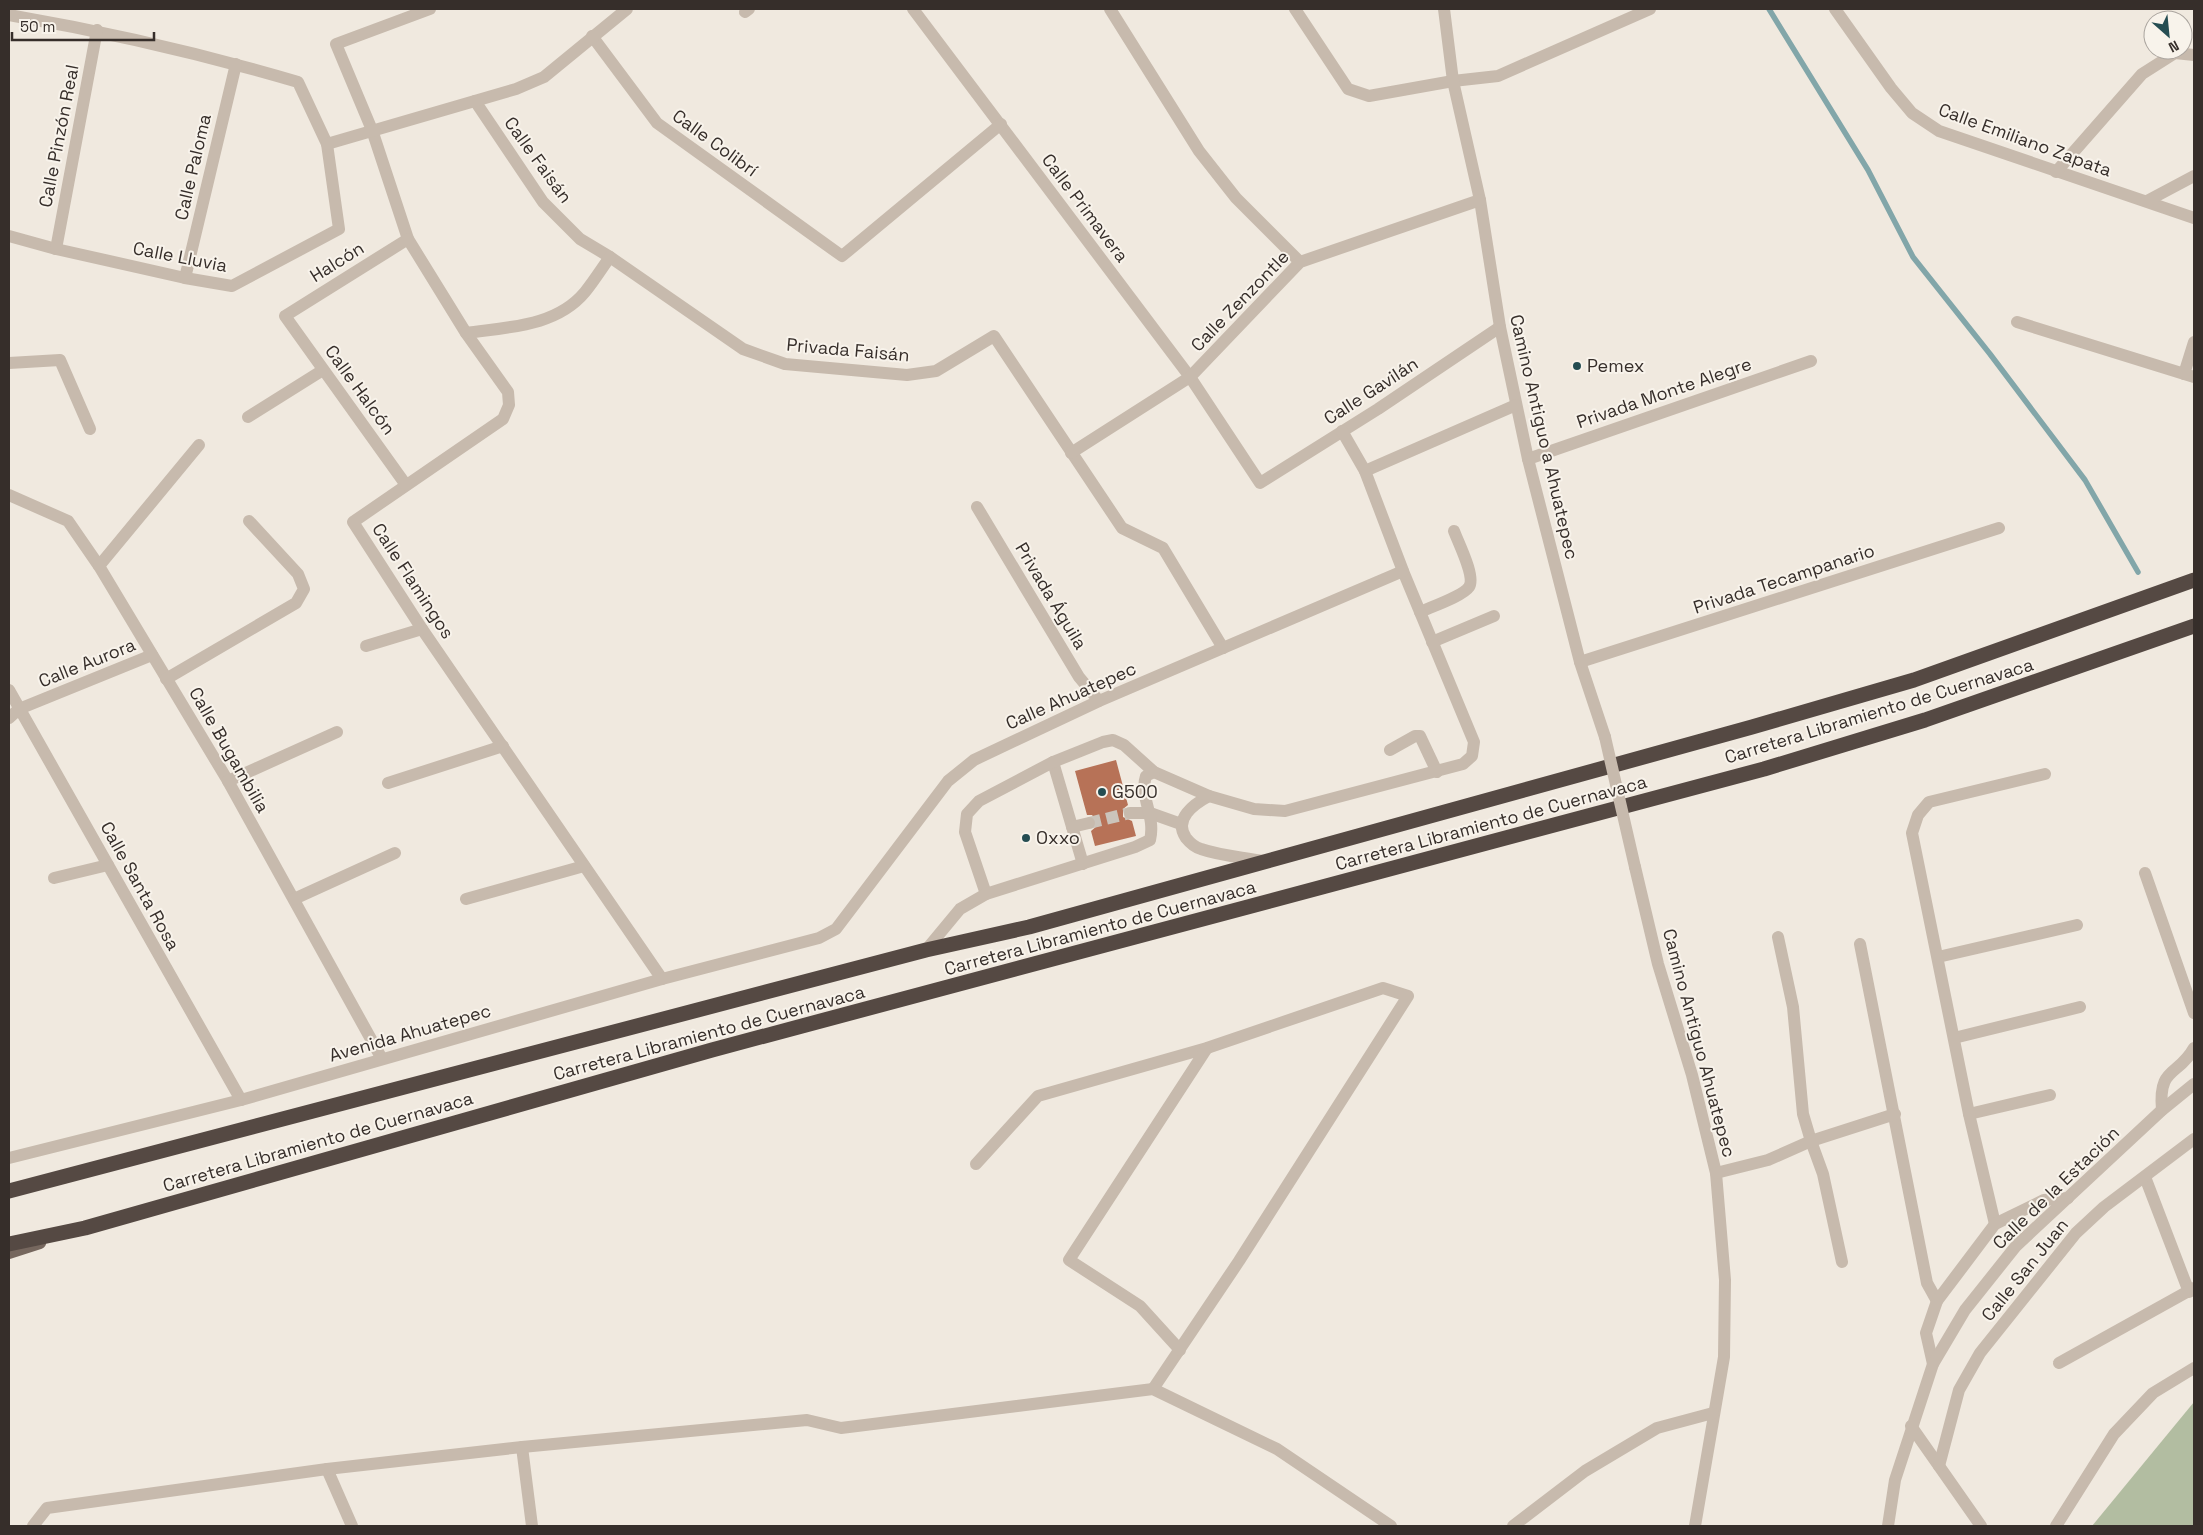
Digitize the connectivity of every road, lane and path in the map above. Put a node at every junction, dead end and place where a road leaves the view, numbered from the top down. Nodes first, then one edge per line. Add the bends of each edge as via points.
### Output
1 (430, 9) edge
2 (627, 9) edge
3 (913, 9) edge
4 (1110, 9) edge
5 (1295, 9) edge
6 (1444, 9) edge
7 (1650, 9) edge
8 (1835, 9) edge
9 (9, 15) edge
10 (97, 30) junction
11 (592, 36) junction
12 (2194, 55) edge
13 (236, 64) junction
14 (1453, 81) junction
15 (475, 101) junction
16 (1001, 124) junction
17 (372, 130) junction
18 (328, 144) junction
19 (2056, 172) junction
20 (2194, 176) edge
21 (1480, 200) junction
22 (2147, 201) junction
23 (2194, 218) edge
24 (9, 236) edge
25 (408, 239) junction
26 (56, 249) junction
27 (610, 257) junction
28 (1300, 262) junction
29 (185, 278) junction
30 (285, 316) joint
31 (2017, 322) dead end
32 (1500, 327) junction
33 (466, 333) junction
34 (2194, 342) edge
35 (1810, 361) dead end
36 (9, 362) edge
37 (323, 370) junction
38 (2189, 376) edge
39 (1190, 377) junction
40 (1516, 405) junction
41 (248, 417) dead end
42 (90, 429) dead end
43 (1342, 431) junction
44 (199, 445) dead end
45 (1071, 453) junction
46 (1528, 459) junction
47 (1365, 472) junction
48 (1260, 483) joint
49 (406, 485) junction
50 (9, 495) edge
51 (978, 506) dead end
52 (249, 522) dead end
53 (1998, 528) dead end
54 (1454, 531) dead end
55 (99, 566) junction
56 (1403, 571) junction
57 (2194, 580) edge
58 (1420, 612) junction
59 (1494, 616) dead end
60 (2194, 626) edge
61 (422, 629) junction
62 (1432, 642) junction
63 (366, 646) dead end
64 (1223, 648) junction
65 (152, 655) junction
66 (1580, 662) junction
67 (166, 679) junction
68 (9, 690) edge
69 (1099, 701) junction
70 (19, 709) junction
71 (9, 718) edge
72 (337, 732) dead end
73 (503, 746) junction
74 (1390, 750) dead end
75 (1053, 762) junction
76 (1154, 772) junction
77 (1437, 772) junction
78 (2045, 774) dead end
79 (228, 781) junction
80 (388, 783) dead end
81 (1209, 796) junction
82 (1130, 813) tunnel mouth
83 (1150, 813) junction
84 (1089, 823) tunnel mouth
85 (1181, 824) junction
86 (1072, 827) junction
87 (395, 853) dead end
88 (1263, 861) junction
89 (108, 864) junction
90 (1083, 864) junction
91 (584, 866) junction
92 (1635, 867) joint
93 (2145, 874) dead end
94 (54, 878) dead end
95 (986, 894) junction
96 (294, 899) junction
97 (466, 899) dead end
98 (2077, 924) dead end
99 (1778, 937) dead end
100 (819, 938) joint
101 (1860, 944) dead end
102 (926, 950) junction
103 (1938, 957) junction
104 (662, 980) junction
105 (2080, 1007) dead end
106 (2194, 1013) edge
107 (1954, 1038) junction
108 (1207, 1048) junction
109 (2194, 1048) edge
110 (382, 1059) junction
111 (2194, 1084) edge
112 (2050, 1095) dead end
113 (240, 1100) junction
114 (2162, 1110) junction
115 (1895, 1114) junction
116 (1969, 1114) junction
117 (2194, 1139) edge
118 (1811, 1141) junction
119 (9, 1158) edge
120 (976, 1164) dead end
121 (1716, 1173) junction
122 (2145, 1177) junction
123 (9, 1191) edge
124 (2068, 1198) junction
125 (1996, 1224) junction
126 (85, 1228) junction
127 (9, 1244) edge
128 (9, 1254) edge
129 (1842, 1262) dead end
130 (2192, 1290) edge
131 (1937, 1301) junction
132 (1180, 1350) junction
133 (2059, 1363) dead end
134 (1933, 1364) junction
135 (2194, 1368) edge
136 (1153, 1389) junction
137 (1714, 1413) junction
138 (1911, 1426) junction
139 (522, 1447) junction
140 (1939, 1466) junction
141 (327, 1469) junction
142 (33, 1526) edge
143 (352, 1526) edge
144 (532, 1526) edge
145 (1391, 1526) edge
146 (1512, 1526) edge
147 (1695, 1526) edge
148 (1888, 1526) edge
149 (1981, 1526) edge
150 (2056, 1526) edge

1 - 17 street, Calle Flamingos via 336,44
2 - 11 street
3 - 16 street, Calle Primavera
4 - 28 street via 1199,151 1236,198
5 - 14 street via 1348,89 1369,96
6 - 14 street, Camino Antiguo a Ahuatepec
7 - 14 street via 1498,76
8 - 19 street, Calle Emiliano Zapata via 1912,113 1940,131
9 - 10 street
10 - 13 street
10 - 26 street, Calle Pinzón Real
11 - 15 street via 544,77
11 - 16 street, Calle Colibrí via 658,123 842,256
12 - 19 street via 2175,53 2142,74
13 - 18 street via 298,82
13 - 29 street, Calle Paloma
14 - 21 street, Camino Antiguo a Ahuatepec
15 - 17 street
15 - 27 street, Calle Faisán via 543,202 580,238
16 - 39 street, Calle Primavera
17 - 18 street
17 - 25 street, Calle Flamingos
18 - 29 street, Calle Lluvia via 339,229 232,286
19 - 22 street, Calle Emiliano Zapata
20 - 22 street
21 - 28 street, Calle Zenzontle
21 - 32 street, Camino Antiguo a Ahuatepec
22 - 23 street, Calle Emiliano Zapata
24 - 26 street, Calle Lluvia
25 - 30 street, Halcón
25 - 33 street, Calle Flamingos
26 - 29 street, Calle Lluvia
27 - 33 street via 584,294 556,315 526,325
27 - 45 street, Privada Faisán via 743,349 785,364 907,375 936,371 994,336
28 - 39 street, Calle Zenzontle
30 - 37 street, Calle Halcón
31 - 38 street
32 - 40 street, Camino Antiguo a Ahuatepec
32 - 43 street, Calle Gavilán
33 - 49 street, Calle Flamingos via 508,392 503,419
34 - 38 street
35 - 46 street, Privada Monte Alegre
36 - 42 street via 60,360
37 - 41 street
37 - 49 street, Calle Halcón
39 - 45 street, Calle Zenzontle
39 - 48 street, Calle Primavera
40 - 46 street, Camino Antiguo a Ahuatepec
40 - 47 street
43 - 47 street
43 - 48 street, Calle Gavilán
44 - 55 street
45 - 64 street via 1122,528 1163,548
46 - 66 street, Camino Antiguo a Ahuatepec
47 - 56 street
49 - 61 street, Calle Flamingos via 354,522
50 - 55 street, Calle Bugambilia via 68,521
51 - 69 street, Privada Águila via 1080,677
52 - 67 street via 298,574 304,589 296,603
53 - 66 street, Privada Tecampanario
54 - 58 street via 1472,577 1470,586
55 - 65 street, Calle Bugambilia
56 - 58 street
56 - 64 street, Calle Ahuatepec
57 - 88 highway, Carretera Libramiento de Cuernavaca via 1914,680
58 - 62 street
59 - 62 street
60 - 126 highway, Carretera Libramiento de Cuernavaca via 1925,720 1764,769 712,1050
61 - 63 street
61 - 73 street, Calle Flamingos
62 - 77 street via 1474,742 1472,756 1463,764
64 - 69 street, Calle Ahuatepec
65 - 67 street, Calle Bugambilia
65 - 70 street, Calle Aurora
66 - 92 street, Camino Antiguo a Ahuatepec, bridge via 1605,737
67 - 79 street, Calle Bugambilia
68 - 70 street, Calle Santa Rosa
69 - 100 street, Calle Ahuatepec via 974,760 948,781 836,929
70 - 71 street, Calle Aurora
70 - 89 street, Calle Santa Rosa
72 - 79 street
73 - 80 street
73 - 91 street, Calle Flamingos
74 - 77 street via 1420,736
75 - 76 street via 1113,740 1124,745
75 - 86 street
75 - 95 street via 979,801 967,814 965,832
76 - 81 street
76 - 83 street via 1146,776 1143,785
77 - 81 street via 1285,811 1254,809
78 - 103 street via 1929,802 1918,815 1912,832
79 - 96 street, Calle Bugambilia
81 - 85 street via 1196,803
82 - 83 street
83 - 85 street
83 - 90 street via 1153,828 1150,840
84 - 86 street
85 - 88 street via 1190,843 1199,849
86 - 90 street
87 - 96 street
88 - 102 highway, Carretera Libramiento de Cuernavaca via 1029,927
89 - 94 street
89 - 113 street, Calle Santa Rosa
90 - 95 street
91 - 97 street
91 - 104 street, Calle Flamingos
92 - 121 street, Camino Antiguo Ahuatepec via 1658,964 1692,1075
93 - 106 street
95 - 102 street via 960,909
96 - 110 street, Calle Bugambilia
98 - 103 street
99 - 118 street via 1793,1007 1803,1114
100 - 104 street, Avenida Ahuatepec
101 - 115 street
102 - 123 highway, Carretera Libramiento de Cuernavaca
103 - 107 street
104 - 110 street, Avenida Ahuatepec
105 - 107 street
107 - 116 street
108 - 120 street via 1038,1096
108 - 132 street via 1069,1260 1140,1306
108 - 132 street via 1383,988 1408,996
109 - 114 street via 2170,1072 2160,1091
110 - 113 street, Avenida Ahuatepec
111 - 114 street, Calle de la Estación
112 - 116 street
113 - 119 street, Avenida Ahuatepec
114 - 124 street, Calle de la Estación
115 - 118 street
115 - 131 street via 1927,1283
116 - 125 street
117 - 122 street, Calle San Juan
118 - 121 street via 1768,1160
118 - 129 street via 1823,1174
121 - 137 street, Camino Antiguo Ahuatepec via 1725,1280 1724,1357
122 - 130 street
122 - 140 street, Calle San Juan via 2104,1207 2076,1233 1980,1353 1959,1390
124 - 125 street via 2044,1200
124 - 134 street, Calle de la Estación via 2010,1254 1965,1310
125 - 131 street
126 - 127 highway, Carretera Libramiento de Cuernavaca
126 - 128 main road
130 - 133 street
131 - 134 street via 1926,1333
132 - 136 street
134 - 138 street, Calle de la Estación
135 - 150 street via 2153,1393 2114,1434
136 - 139 street via 842,1428 807,1420
136 - 145 street via 1277,1449
137 - 146 street via 1657,1428 1585,1471
137 - 147 street, Camino Antiguo Ahuatepec
138 - 140 street
138 - 148 street, Calle de la Estación via 1895,1480
139 - 141 street
139 - 144 street
140 - 149 street
141 - 142 street via 47,1508
141 - 143 street

